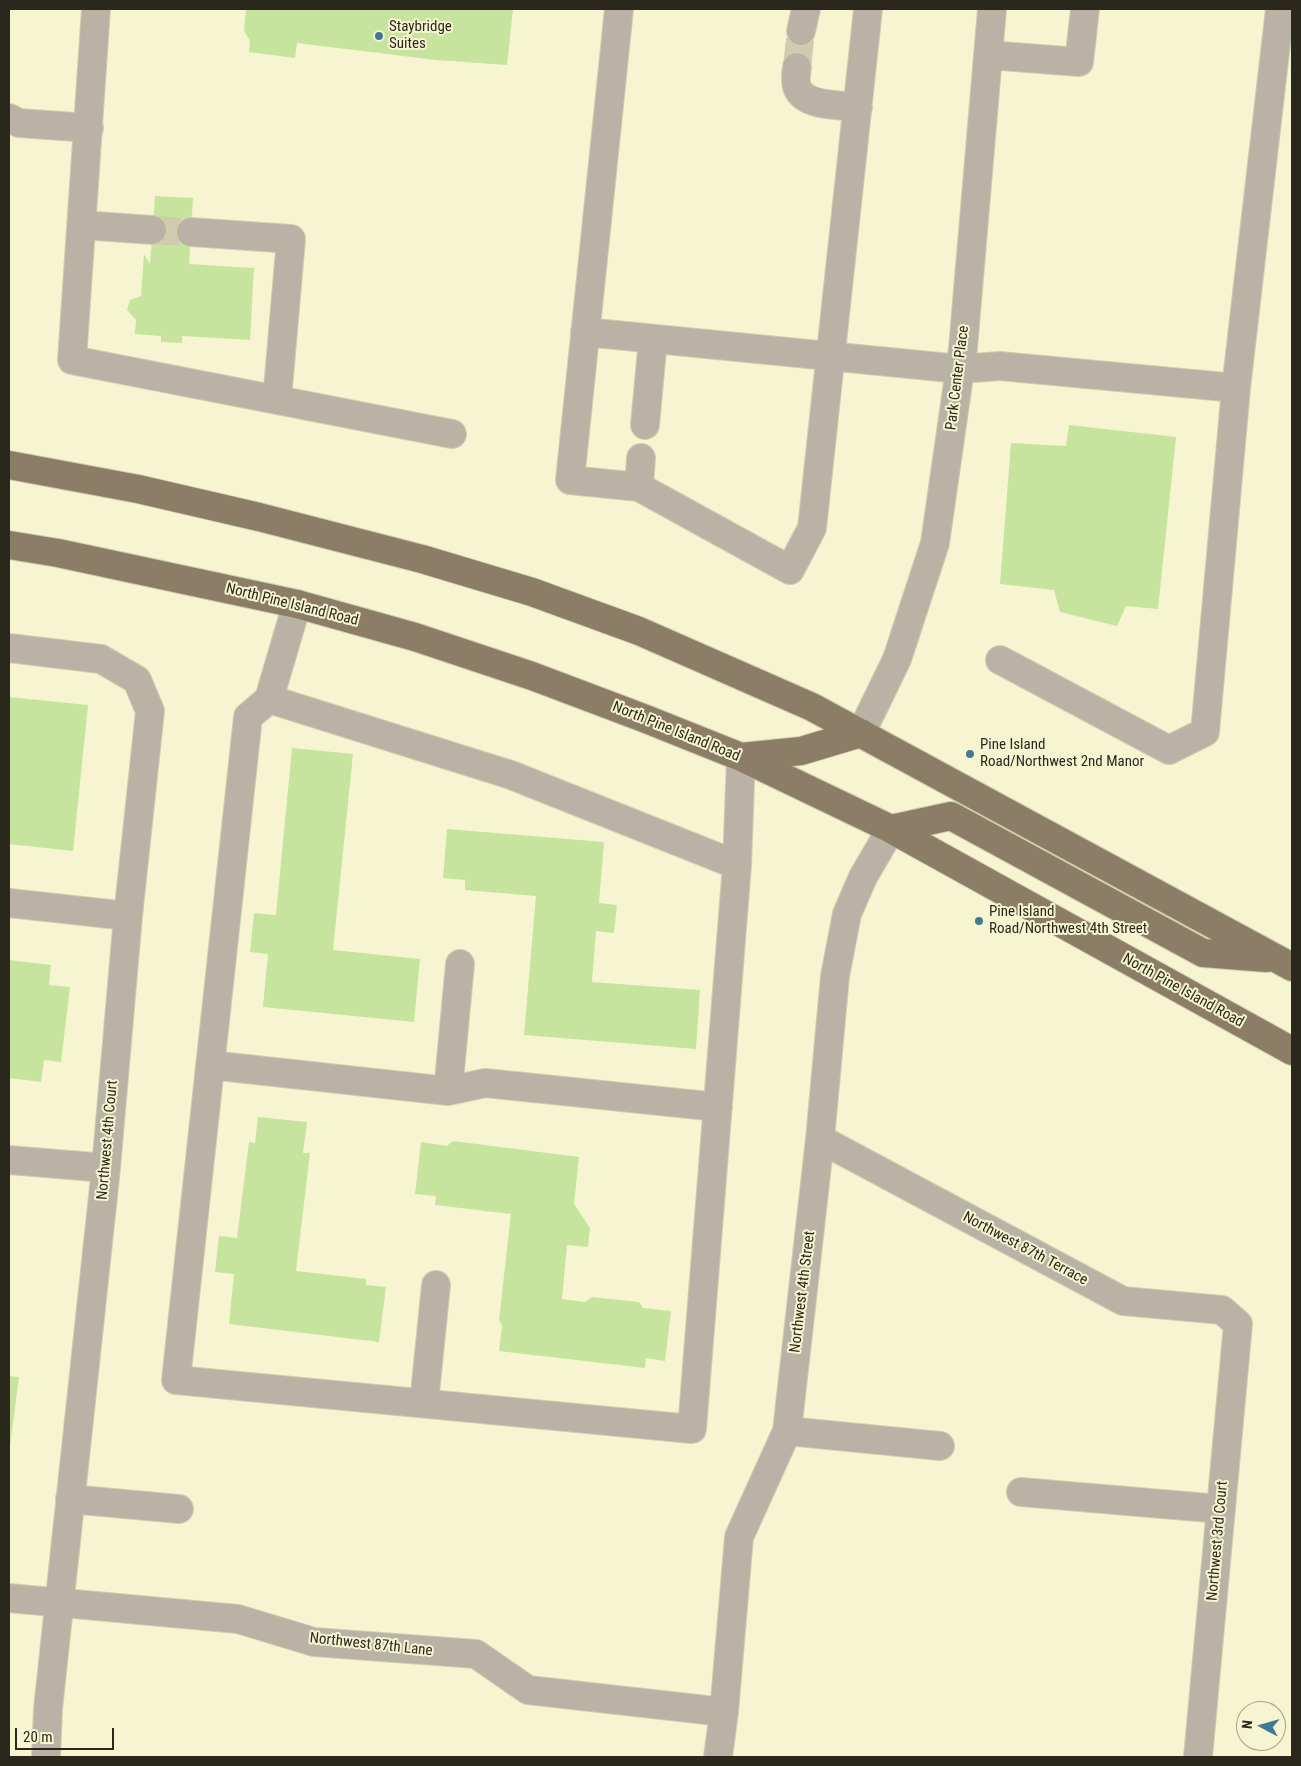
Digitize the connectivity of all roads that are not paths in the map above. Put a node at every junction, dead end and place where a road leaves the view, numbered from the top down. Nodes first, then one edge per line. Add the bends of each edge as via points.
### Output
1 (96, 9) edge
2 (619, 9) edge
3 (868, 9) edge
4 (992, 9) edge
5 (1085, 9) edge
6 (1280, 9) edge
7 (988, 55) junction
8 (797, 67) tunnel mouth
9 (858, 107) junction
10 (9, 118) edge
11 (89, 128) junction
12 (82, 225) junction
13 (152, 230) tunnel mouth
14 (191, 232) tunnel mouth
15 (585, 332) junction
16 (653, 339) junction
17 (831, 357) junction
18 (960, 369) junction
19 (1236, 388) junction
20 (277, 400) junction
21 (645, 425) dead end
22 (452, 434) dead end
23 (641, 458) dead end
24 (9, 464) edge
25 (639, 487) junction
26 (9, 545) edge
27 (297, 604) junction
28 (9, 648) edge
29 (1000, 660) dead end
30 (269, 699) junction
31 (861, 733) junction
32 (741, 757) junction
33 (891, 829) junction
34 (737, 865) junction
35 (9, 904) edge
36 (128, 916) junction
37 (1285, 963) edge
38 (460, 964) dead end
39 (1292, 1051) edge
40 (210, 1065) junction
41 (448, 1091) junction
42 (718, 1107) junction
43 (820, 1139) junction
44 (9, 1160) edge
45 (106, 1168) junction
46 (436, 1285) dead end
47 (1238, 1324) joint
48 (424, 1403) junction
49 (787, 1430) junction
50 (940, 1446) dead end
51 (1021, 1492) dead end
52 (70, 1499) junction
53 (179, 1509) dead end
54 (1221, 1509) junction
55 (9, 1598) edge
56 (59, 1603) junction
57 (724, 1712) junction
58 (46, 1757) edge
59 (718, 1757) edge
60 (1198, 1757) edge

1 - 11 street
2 - 15 street
3 - 9 street
4 - 7 street, Park Center Place
5 - 7 street via 1079,62
6 - 19 street
7 - 18 street, Park Center Place
8 - 9 street via 797,87 803,95 818,103
9 - 17 street
10 - 11 street via 19,123
11 - 12 street
12 - 13 street
12 - 20 street via 72,360
14 - 20 street via 291,238
15 - 16 street
15 - 25 street via 570,480
16 - 17 street
16 - 21 street
17 - 18 street
17 - 25 street via 812,528 790,570
18 - 19 street via 1000,366
18 - 31 street, Park Center Place via 935,543 897,659
19 - 29 street via 1205,732 1169,750
20 - 22 street
23 - 25 street
24 - 31 main road via 259,517 422,559 532,592 639,631 812,706
26 - 27 main road, North Pine Island Road
27 - 30 street
27 - 32 main road, North Pine Island Road via 414,637 532,676
28 - 36 street, Northwest 4th Court via 100,659 137,680 150,710
30 - 34 street via 511,774
30 - 40 street via 248,717
31 - 32 main road via 801,751
31 - 37 main road
32 - 33 main road, North Pine Island Road
32 - 34 street
33 - 37 main road via 951,816 1203,953
33 - 39 main road, North Pine Island Road
33 - 43 street, Northwest 4th Street via 846,914 835,976
34 - 42 street
35 - 36 street
36 - 45 street, Northwest 4th Court
38 - 41 street
40 - 41 street
40 - 48 street via 176,1380
41 - 42 street via 485,1083
42 - 48 street via 692,1429
43 - 47 street, Northwest 87th Terrace via 1123,1302 1222,1310
43 - 49 street, Northwest 4th Street
44 - 45 street
45 - 52 street, Northwest 4th Court
46 - 48 street
47 - 54 street, Northwest 3rd Court
49 - 50 street
49 - 57 street, Northwest 4th Street via 739,1537
51 - 54 street
52 - 53 street
52 - 56 street, Northwest 4th Court
54 - 60 street, Northwest 3rd Court
55 - 56 street, Northwest 87th Lane
56 - 57 street, Northwest 87th Lane via 238,1619 314,1642 476,1654 528,1690
56 - 58 street, Northwest 4th Court
57 - 59 street, Northwest 4th Street

